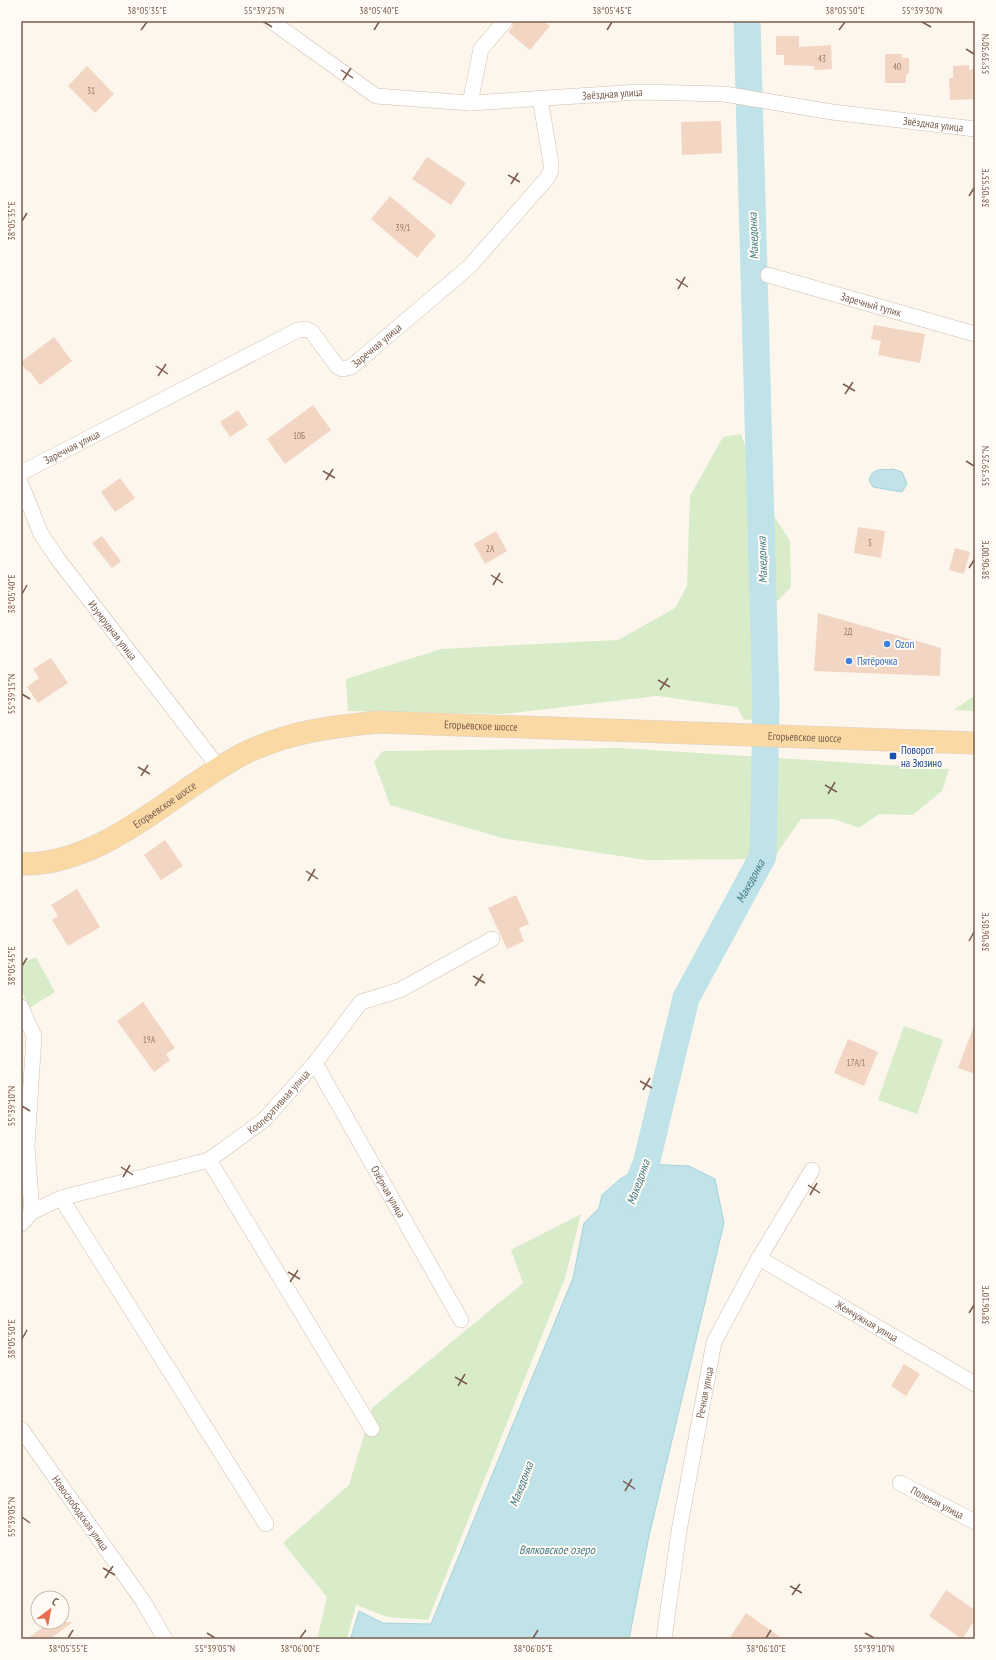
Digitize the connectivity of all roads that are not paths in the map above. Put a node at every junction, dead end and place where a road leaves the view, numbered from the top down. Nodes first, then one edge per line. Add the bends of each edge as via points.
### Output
1 (271, 21) edge
2 (505, 21) edge
3 (540, 98) junction
4 (470, 103) junction
5 (975, 129) edge
6 (768, 275) dead end
7 (975, 334) edge
8 (21, 473) edge
9 (21, 484) edge
10 (975, 743) edge
11 (219, 768) junction
12 (21, 864) edge
13 (492, 939) dead end
14 (21, 1007) edge
15 (314, 1063) junction
16 (209, 1160) junction
17 (812, 1170) dead end
18 (61, 1198) junction
19 (32, 1212) junction
20 (21, 1224) edge
21 (759, 1258) junction
22 (462, 1320) dead end
23 (975, 1384) edge
24 (21, 1428) edge
25 (372, 1429) dead end
26 (900, 1483) dead end
27 (975, 1522) edge
28 (266, 1524) dead end
29 (165, 1639) edge
30 (664, 1639) edge

1 - 4 street, Звёздная улица via 376,96
2 - 4 street via 481,49
3 - 4 street, Звёздная улица
3 - 5 street, Звёздная улица via 639,92 724,94 832,112
3 - 8 street, Заречная улица via 551,163 548,177 469,267 351,367 343,369 337,366 312,332 306,329 298,330
6 - 7 street, Заречный тупик
9 - 11 street, Изумрудная улица via 41,534 57,558
10 - 11 main road, Егорьевское шоссе via 378,722 297,733 258,747
11 - 12 main road, Егорьевское шоссе via 133,826 92,848 50,862
13 - 15 street, Кооперативная улица via 400,990 361,1002
14 - 19 street via 34,1036 27,1146
15 - 16 street, Кооперативная улица via 264,1120
15 - 22 street, Озёрная улица
16 - 18 street, Кооперативная улица
16 - 25 street
17 - 21 street, Речная улица
18 - 19 street, Кооперативная улица
18 - 28 street
19 - 20 street, Кооперативная улица
21 - 23 street, Жемчужная улица
21 - 30 street, Речная улица via 714,1342 679,1531
24 - 29 street, Новослободская улица via 143,1601
26 - 27 street, Полевая улица

